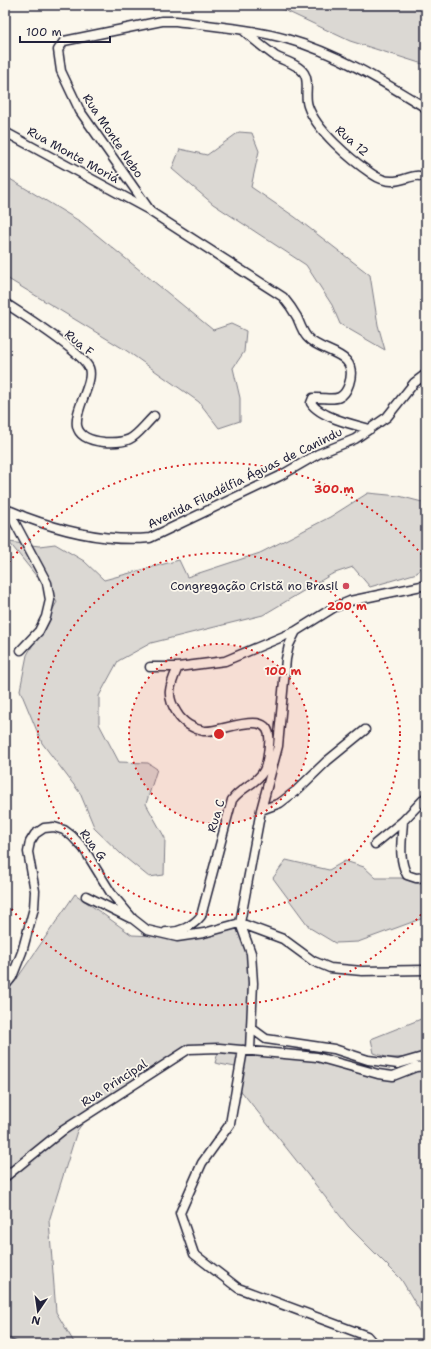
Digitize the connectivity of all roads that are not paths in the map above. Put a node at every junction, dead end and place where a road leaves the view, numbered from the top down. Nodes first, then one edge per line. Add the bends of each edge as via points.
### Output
1 (244, 31) junction
2 (426, 108) edge
3 (5, 132) edge
4 (426, 178) edge
5 (151, 212) junction
6 (5, 303) edge
7 (426, 374) edge
8 (154, 416) dead end
9 (370, 429) junction
10 (6, 509) edge
11 (426, 585) edge
12 (296, 631) junction
13 (21, 650) dead end
14 (150, 667) dead end
15 (178, 668) junction
16 (366, 730) dead end
17 (426, 797) edge
18 (261, 810) junction
19 (402, 821) junction
20 (375, 844) dead end
21 (426, 877) edge
22 (86, 896) dead end
23 (133, 919) junction
24 (240, 923) junction
25 (147, 930) junction
26 (426, 970) edge
27 (5, 986) edge
28 (251, 1028) junction
29 (247, 1050) junction
30 (426, 1056) edge
31 (426, 1066) edge
32 (5, 1177) edge
33 (374, 1344) edge

1 - 2 street, Rua Monte Nebo via 288,39 348,63
1 - 4 street, Rua 12 via 264,48 305,74 307,104 313,117 330,139 371,173 384,181 392,182 417,176
1 - 5 street, Rua Monte Nebo via 162,21 64,41 59,46 61,71 74,100
3 - 5 street, Rua Monte Moriá
5 - 9 street, Rua Monte Nebo via 283,297 307,338 345,358 350,368 350,379 342,396 336,399 313,398 311,403 319,410 347,423
6 - 8 street, Rua F via 78,355 88,367 89,383 81,399 77,420 79,430 85,437 94,441 124,442 130,440
7 - 9 street, Avenida Filadélfia Águas de Canindu via 414,383 386,417
9 - 10 street, Avenida Filadélfia Águas de Canindu via 355,439 318,454 280,476 150,538 128,540 70,531
10 - 13 street via 47,583 50,600 39,631
11 - 12 street via 350,601 327,611
12 - 15 street via 225,661
12 - 18 street via 286,659 278,746
14 - 15 street
15 - 25 street, Rua C via 169,699 180,718 190,726 203,731 215,731 244,723 255,722 262,725 267,730 270,740 268,758 263,772 232,800 201,916 185,929 169,932
16 - 18 street via 280,803
17 - 19 street
18 - 24 street
19 - 20 street
19 - 21 street via 403,868 407,875 416,878
22 - 23 street
23 - 25 street, Rua G
23 - 27 street, Rua G via 111,893 84,849 72,836 54,827 44,828 35,834 30,842 28,852 35,891 34,908 22,952
24 - 25 street, Rua G via 177,937
24 - 26 street via 282,940 313,961 330,968 362,971
24 - 28 street via 251,954
28 - 29 street
28 - 30 street via 266,1039 334,1050 368,1060 398,1064
29 - 31 street, Rua Principal via 317,1057 393,1076
29 - 32 street, Rua Principal via 189,1049 62,1131
29 - 33 street via 230,1124 202,1163 180,1212 194,1254 238,1288 367,1336

